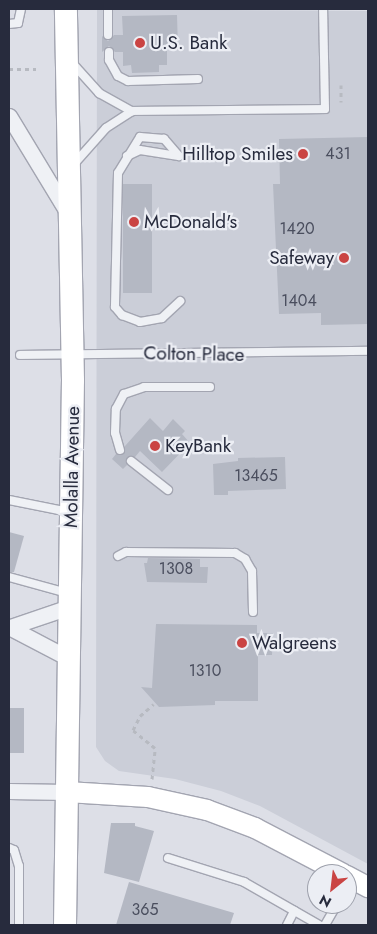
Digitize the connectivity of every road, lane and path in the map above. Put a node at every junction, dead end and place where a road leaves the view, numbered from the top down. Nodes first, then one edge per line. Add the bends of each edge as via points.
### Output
1 (21, 9) edge
2 (66, 9) edge
3 (108, 9) edge
4 (323, 9) edge
5 (9, 24) edge
6 (108, 35) dead end
7 (67, 51) junction
8 (108, 52) dead end
9 (9, 69) edge
10 (36, 69) dead end
11 (198, 79) dead end
12 (341, 85) dead end
13 (341, 102) dead end
14 (132, 111) junction
15 (9, 116) edge
16 (127, 156) junction
17 (69, 169) junction
18 (70, 216) junction
19 (180, 301) dead end
20 (368, 351) edge
21 (20, 354) dead end
22 (72, 354) junction
23 (210, 387) dead end
24 (120, 450) dead end
25 (131, 460) dead end
26 (168, 490) dead end
27 (9, 500) edge
28 (71, 512) junction
29 (118, 556) dead end
30 (9, 577) edge
31 (70, 600) junction
32 (253, 612) dead end
33 (9, 627) edge
34 (68, 658) junction
35 (154, 704) dead end
36 (152, 779) dead end
37 (9, 791) edge
38 (67, 792) junction
39 (9, 848) edge
40 (168, 858) dead end
41 (321, 864) edge
42 (9, 898) edge
43 (19, 899) junction
44 (294, 911) junction
45 (331, 914) edge
46 (18, 925) edge
47 (65, 925) edge
48 (287, 925) edge
49 (319, 925) edge
50 (325, 925) edge

1 - 5 lane via 18,23
2 - 7 main road, Molalla Avenue
3 - 6 lane
4 - 14 lane via 325,109
7 - 14 lane via 75,68 91,86
7 - 17 main road, Molalla Avenue
8 - 11 lane via 118,76 128,81
9 - 10 path
12 - 13 path
14 - 17 lane via 99,134
15 - 18 street
16 - 16 lane via 140,150 179,156 172,145 154,136 140,137
16 - 19 lane via 116,184 115,307 122,315 140,322 162,318
17 - 18 main road, Molalla Avenue
18 - 22 main road, Molalla Avenue
20 - 22 lane, Colton Place
21 - 22 lane, Colton Place
22 - 28 main road, Molalla Avenue
23 - 24 lane via 144,387 124,394 116,409 115,433
25 - 26 lane
27 - 28 lane
28 - 31 main road, Molalla Avenue
29 - 32 lane via 126,552 235,553 245,559 252,571
30 - 31 lane
31 - 33 street
31 - 34 main road, Molalla Avenue
33 - 34 street
34 - 38 main road, Molalla Avenue
35 - 36 path via 140,716 133,730 155,748
37 - 38 street
38 - 41 street via 148,797 207,810 254,828
38 - 47 main road, Molalla Avenue
39 - 43 lane via 14,850 19,866
40 - 44 lane via 244,882
42 - 43 lane
43 - 46 lane
44 - 48 lane
44 - 49 lane
45 - 50 lane

